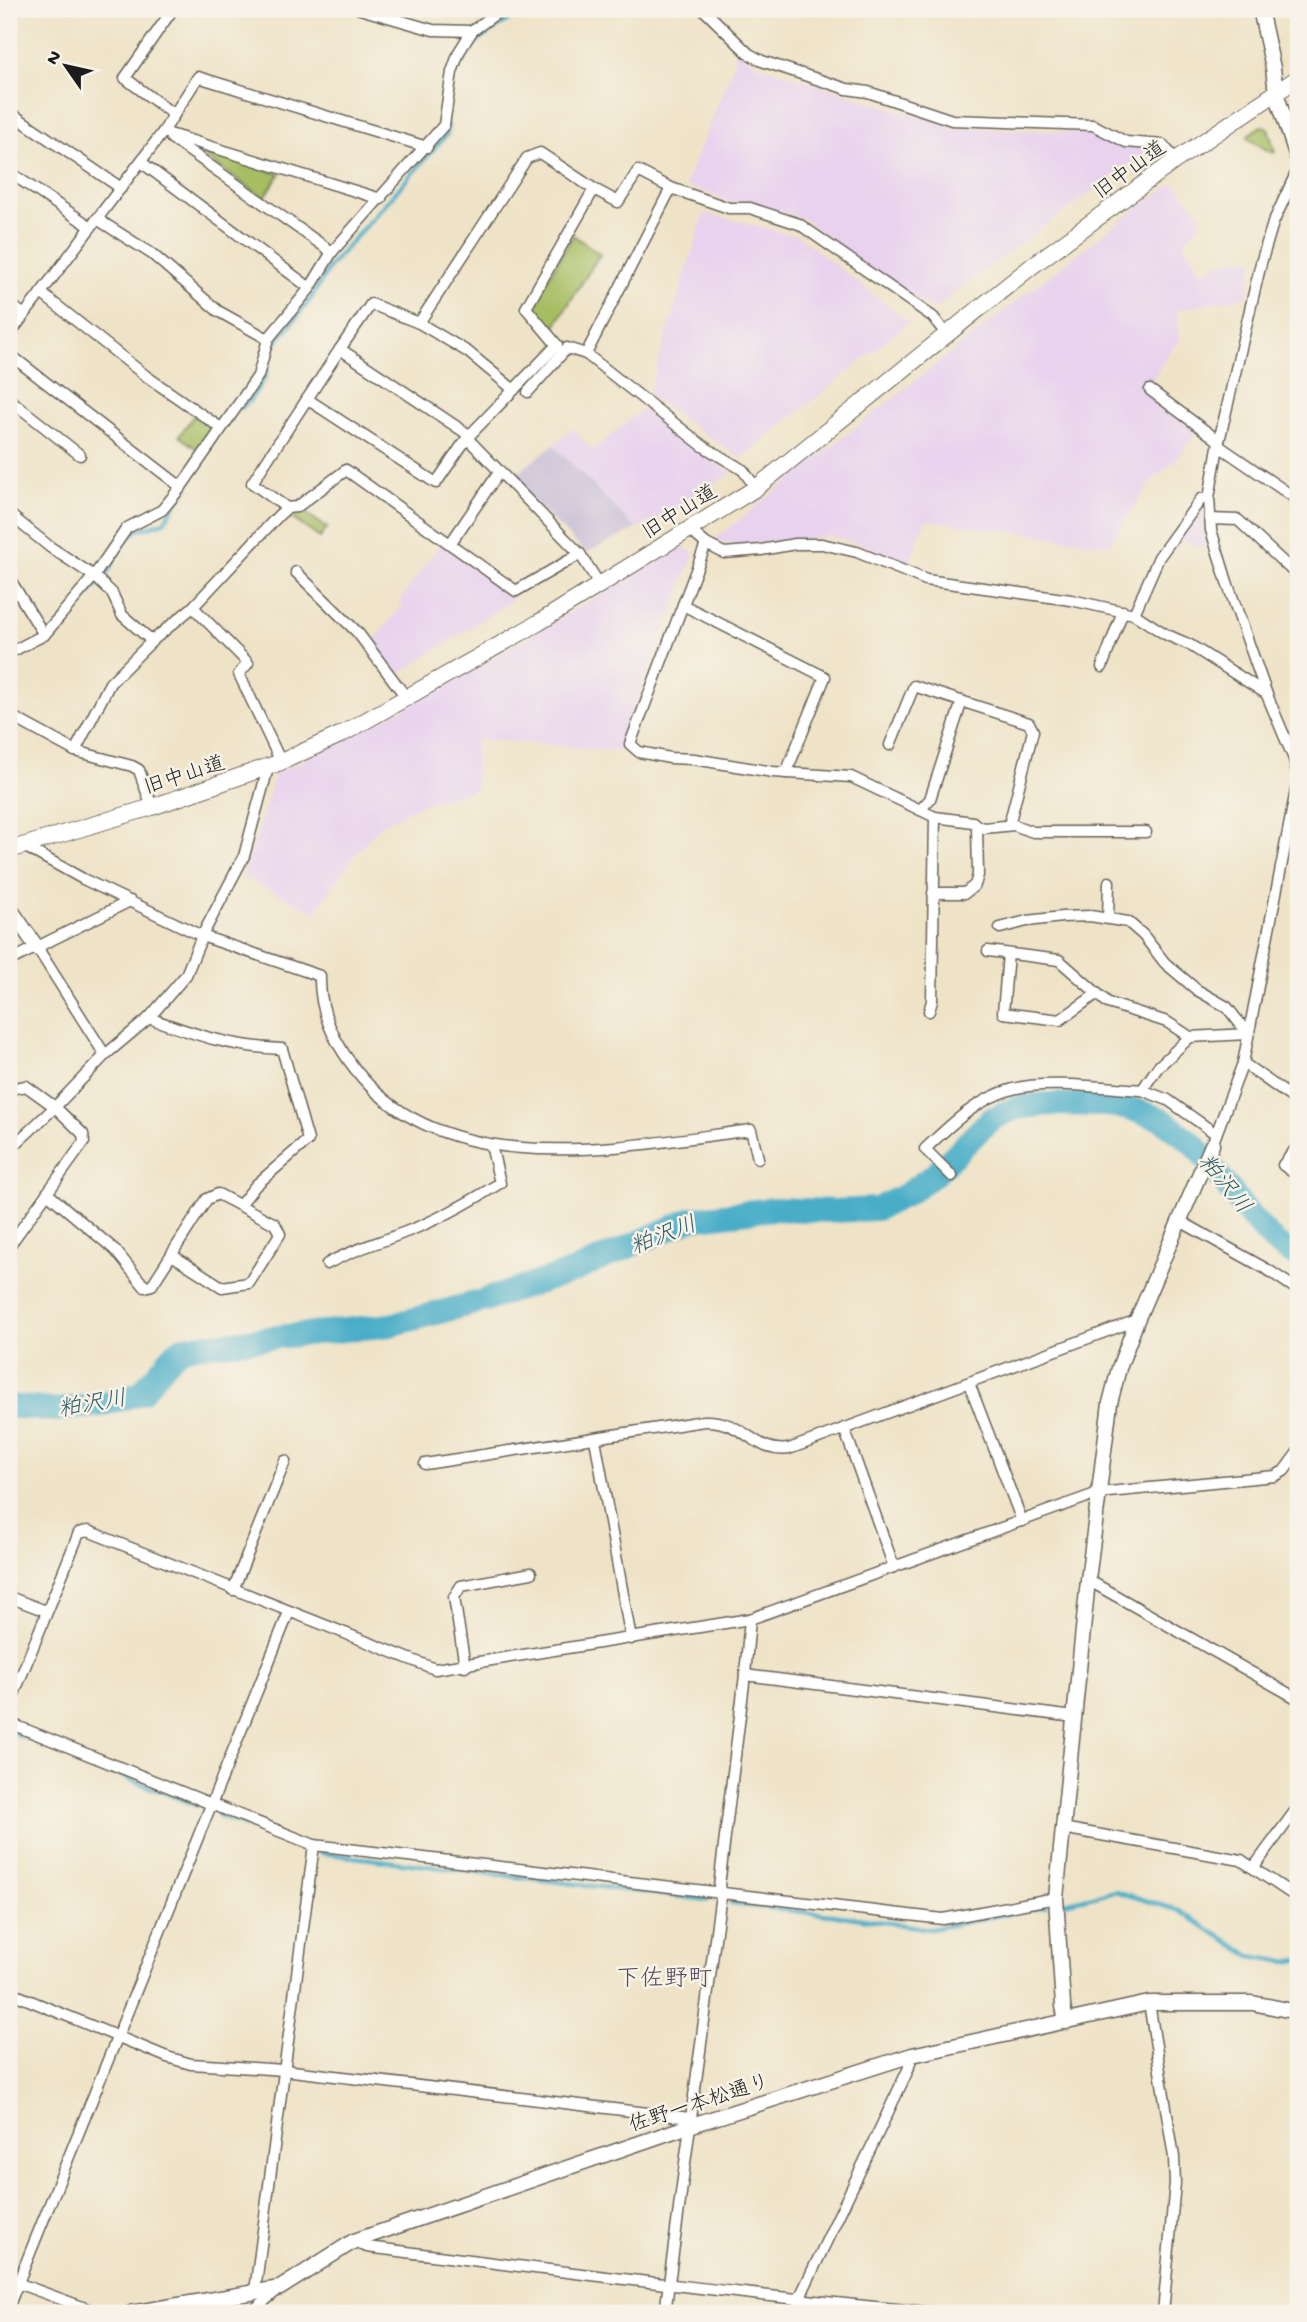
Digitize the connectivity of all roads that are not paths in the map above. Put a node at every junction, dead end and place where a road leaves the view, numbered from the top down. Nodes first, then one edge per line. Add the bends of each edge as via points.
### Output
1 (173, 9) edge
2 (360, 9) edge
3 (703, 9) edge
4 (1260, 9) edge
5 (497, 10) edge
6 (472, 32) junction
7 (1298, 78) edge
8 (1276, 93) junction
9 (9, 112) edge
10 (174, 115) junction
11 (163, 132) junction
12 (427, 148) junction
13 (1297, 151) edge
14 (1176, 160) junction
15 (141, 162) junction
16 (9, 172) edge
17 (1297, 176) edge
18 (121, 188) junction
19 (671, 188) junction
20 (594, 189) junction
21 (381, 199) junction
22 (94, 223) junction
23 (332, 253) junction
24 (310, 288) junction
25 (41, 293) junction
26 (9, 303) edge
27 (24, 314) junction
28 (419, 323) junction
29 (946, 334) junction
30 (9, 335) edge
31 (268, 339) junction
32 (340, 349) junction
33 (9, 354) edge
34 (586, 354) junction
35 (514, 390) junction
36 (1150, 390) dead end
37 (528, 392) dead end
38 (9, 399) edge
39 (307, 399) junction
40 (222, 428) junction
41 (468, 436) junction
42 (1219, 443) junction
43 (80, 455) dead end
44 (500, 471) junction
45 (181, 487) junction
46 (756, 488) junction
47 (1209, 498) junction
48 (1298, 500) edge
49 (287, 508) junction
50 (9, 514) edge
51 (1210, 519) junction
52 (690, 530) junction
53 (450, 544) junction
54 (706, 544) junction
55 (580, 554) junction
56 (296, 572) dead end
57 (94, 576) junction
58 (1298, 576) edge
59 (9, 578) edge
60 (600, 585) junction
61 (683, 605) junction
62 (192, 607) junction
63 (1129, 613) junction
64 (44, 635) junction
65 (152, 641) junction
66 (9, 653) edge
67 (1102, 667) dead end
68 (1268, 695) junction
69 (406, 697) junction
70 (962, 701) junction
71 (9, 715) edge
72 (890, 745) dead end
73 (75, 751) junction
74 (274, 765) junction
75 (786, 773) junction
76 (1298, 779) edge
77 (152, 807) junction
78 (920, 810) junction
79 (935, 817) junction
80 (1009, 825) junction
81 (977, 826) junction
82 (1146, 832) dead end
83 (15, 848) edge
84 (1110, 882) dead end
85 (933, 893) junction
86 (130, 901) junction
87 (9, 907) edge
88 (1108, 918) junction
89 (1000, 928) dead end
90 (202, 936) junction
91 (38, 949) junction
92 (988, 951) dead end
93 (1008, 954) junction
94 (9, 961) edge
95 (1095, 995) junction
96 (929, 1011) dead end
97 (149, 1018) junction
98 (1248, 1034) junction
99 (1189, 1037) junction
100 (105, 1055) junction
101 (1243, 1063) junction
102 (9, 1089) edge
103 (1142, 1090) junction
104 (1298, 1102) edge
105 (55, 1107) junction
106 (1214, 1140) junction
107 (491, 1144) junction
108 (1298, 1146) edge
109 (9, 1150) edge
110 (758, 1158) dead end
111 (952, 1176) dead end
112 (1298, 1176) edge
113 (47, 1193) junction
114 (240, 1205) junction
115 (1180, 1221) junction
116 (9, 1246) edge
117 (172, 1255) junction
118 (327, 1264) dead end
119 (1298, 1290) edge
120 (1137, 1320) junction
121 (969, 1383) junction
122 (844, 1427) junction
123 (595, 1439) junction
124 (1298, 1452) edge
125 (285, 1461) dead end
126 (425, 1464) dead end
127 (1098, 1493) junction
128 (1022, 1521) junction
129 (894, 1567) junction
130 (531, 1573) dead end
131 (1088, 1580) junction
132 (233, 1590) junction
133 (9, 1597) edge
134 (47, 1611) junction
135 (289, 1612) junction
136 (750, 1619) junction
137 (631, 1639) junction
138 (465, 1666) junction
139 (745, 1675) junction
140 (1298, 1699) edge
141 (9, 1706) edge
142 (1074, 1717) junction
143 (9, 1723) edge
144 (211, 1803) junction
145 (1298, 1807) edge
146 (1062, 1828) junction
147 (314, 1845) junction
148 (1254, 1867) junction
149 (721, 1894) junction
150 (1056, 1898) junction
151 (1298, 1898) edge
152 (9, 1992) edge
153 (1149, 2003) junction
154 (1298, 2012) edge
155 (1066, 2022) junction
156 (118, 2037) junction
157 (912, 2055) junction
158 (284, 2070) junction
159 (690, 2122) junction
160 (354, 2241) junction
161 (13, 2281) edge
162 (669, 2285) junction
163 (280, 2288) junction
164 (255, 2291) junction
165 (795, 2303) junction
166 (9, 2305) edge
167 (262, 2309) edge
168 (99, 2313) edge
169 (131, 2313) edge
170 (250, 2313) edge
171 (665, 2313) edge
172 (941, 2313) edge
173 (1163, 2313) edge

1 - 10 street via 125,78
2 - 6 street via 433,30
3 - 14 street via 749,54 847,89 953,120 1093,125 1126,142 1163,145
4 - 8 street
5 - 6 street
6 - 12 street via 452,72 444,125
7 - 8 main road, 旧中山道
8 - 13 street
8 - 14 main road, 旧中山道
9 - 18 street
10 - 11 street
10 - 12 street via 198,78
11 - 15 street
11 - 21 street
11 - 23 street
12 - 21 street
14 - 29 main road, 旧中山道
15 - 18 street
15 - 24 street
16 - 22 street
17 - 42 street via 1273,223
18 - 22 street
19 - 20 street via 638,171 618,202
19 - 29 street via 729,208 750,208 799,224 933,317
19 - 34 street
20 - 28 street via 540,153 527,158
20 - 35 street via 526,308 557,345
21 - 23 street
22 - 25 street
22 - 31 street via 152,254 218,311
23 - 24 street
24 - 31 street
25 - 27 street
25 - 40 street via 146,376
26 - 27 street
27 - 30 street
28 - 32 street via 371,304
28 - 35 street via 468,352
29 - 46 main road, 旧中山道
31 - 40 street via 258,376
32 - 39 street
32 - 41 street
33 - 45 street
34 - 37 street via 567,348
34 - 46 street via 703,446 743,470
35 - 41 street
36 - 42 street
38 - 43 street
39 - 41 street via 436,483
39 - 49 street via 252,483
40 - 45 street
41 - 44 street
42 - 47 street
42 - 48 street
44 - 53 street
44 - 55 street
45 - 57 street via 162,510 127,528
46 - 52 main road, 旧中山道
47 - 51 street
47 - 63 street via 1201,499 1159,557
49 - 53 street via 297,507 346,470
49 - 62 street
50 - 57 street
51 - 58 street via 1238,520
51 - 68 street via 1227,582
52 - 54 street
52 - 60 main road, 旧中山道
53 - 55 street via 516,591
54 - 61 street
54 - 63 street via 724,552 822,544 857,552 926,580 1071,600
55 - 60 street
56 - 69 street via 358,633
57 - 64 street
57 - 65 street via 112,593 122,615
59 - 64 street
60 - 69 main road, 旧中山道
61 - 75 street via 825,677
61 - 75 street via 630,744 639,752 670,758
62 - 65 street
62 - 74 street via 248,663 239,674
63 - 67 street
63 - 68 street
64 - 66 street
65 - 73 street via 110,684
68 - 76 street
69 - 74 main road, 旧中山道 via 342,734
70 - 72 street via 914,686
70 - 78 street via 930,799
70 - 80 street via 1029,723 1033,731
71 - 73 street
73 - 77 street via 139,770
74 - 77 main road, 旧中山道
74 - 90 street via 244,856
75 - 78 street via 851,777
76 - 98 street
77 - 83 main road, 旧中山道
78 - 79 street
79 - 81 street
79 - 85 street
80 - 81 street
80 - 82 street via 1033,832
81 - 85 street via 975,885 965,893
83 - 86 street
84 - 88 street
85 - 96 street
86 - 90 street
86 - 91 street
87 - 91 street
88 - 89 street via 1062,917
88 - 98 street via 1138,929 1165,963 1227,1007
90 - 97 street via 186,975
90 - 107 street via 320,976 328,1023 338,1046 366,1083 413,1118
91 - 94 street
91 - 100 street
92 - 93 street
93 - 95 street via 1059,960
93 - 95 street via 1003,1013 1060,1020
95 - 99 street via 1124,1010 1167,1022
97 - 100 street
97 - 114 street via 247,1048 282,1049 308,1140
98 - 99 street
98 - 101 street
99 - 103 street
100 - 105 street
101 - 104 street
101 - 106 street
102 - 105 street via 26,1086
103 - 106 street via 1168,1100
103 - 111 street via 1033,1085 990,1098 965,1113 925,1149
105 - 109 street
105 - 113 street via 83,1134 84,1142
106 - 115 street
107 - 110 street via 567,1151 751,1130
107 - 118 street via 500,1183 424,1224 349,1251
108 - 112 street via 1283,1165
113 - 116 street
113 - 117 street via 115,1250 145,1287
114 - 117 street via 218,1194 207,1199
114 - 117 street via 275,1224 280,1234 248,1283 222,1286
115 - 119 street
115 - 120 street
120 - 121 street
120 - 127 street via 1110,1403
121 - 122 street
121 - 128 street
122 - 123 street via 778,1451 718,1420
122 - 129 street
123 - 126 street
123 - 137 street
124 - 127 street via 1275,1476
125 - 132 street
127 - 128 street
127 - 131 street
128 - 129 street
129 - 136 street
130 - 138 street via 461,1586 454,1597
131 - 140 street
131 - 142 street
132 - 134 street via 88,1531 79,1533
132 - 135 street
133 - 134 street
134 - 141 street
135 - 138 street via 435,1669
135 - 144 street
136 - 137 street
136 - 139 street
137 - 138 street
139 - 142 street
139 - 149 street
142 - 146 street
143 - 144 street
144 - 147 street
144 - 156 street
145 - 148 street
146 - 148 street via 1227,1856
146 - 150 street
147 - 149 street
147 - 158 street
148 - 151 street
149 - 150 street via 943,1919
149 - 159 street
150 - 155 street
152 - 156 street
153 - 154 street, 佐野一本松通り via 1252,2003
153 - 155 street, 佐野一本松通り
153 - 173 street via 1174,2157
155 - 157 street, 佐野一本松通り
156 - 158 street via 191,2064
156 - 161 street
157 - 159 street, 佐野一本松通り
157 - 165 street
158 - 159 street
158 - 164 street
159 - 160 street, 佐野一本松通り
159 - 162 street
160 - 162 street via 367,2247
160 - 163 street, 佐野一本松通り
161 - 166 street
161 - 168 street
162 - 165 street
162 - 171 street
163 - 164 street, 佐野一本松通り
163 - 167 street
164 - 169 street, 佐野一本松通り
165 - 172 street
167 - 170 street

